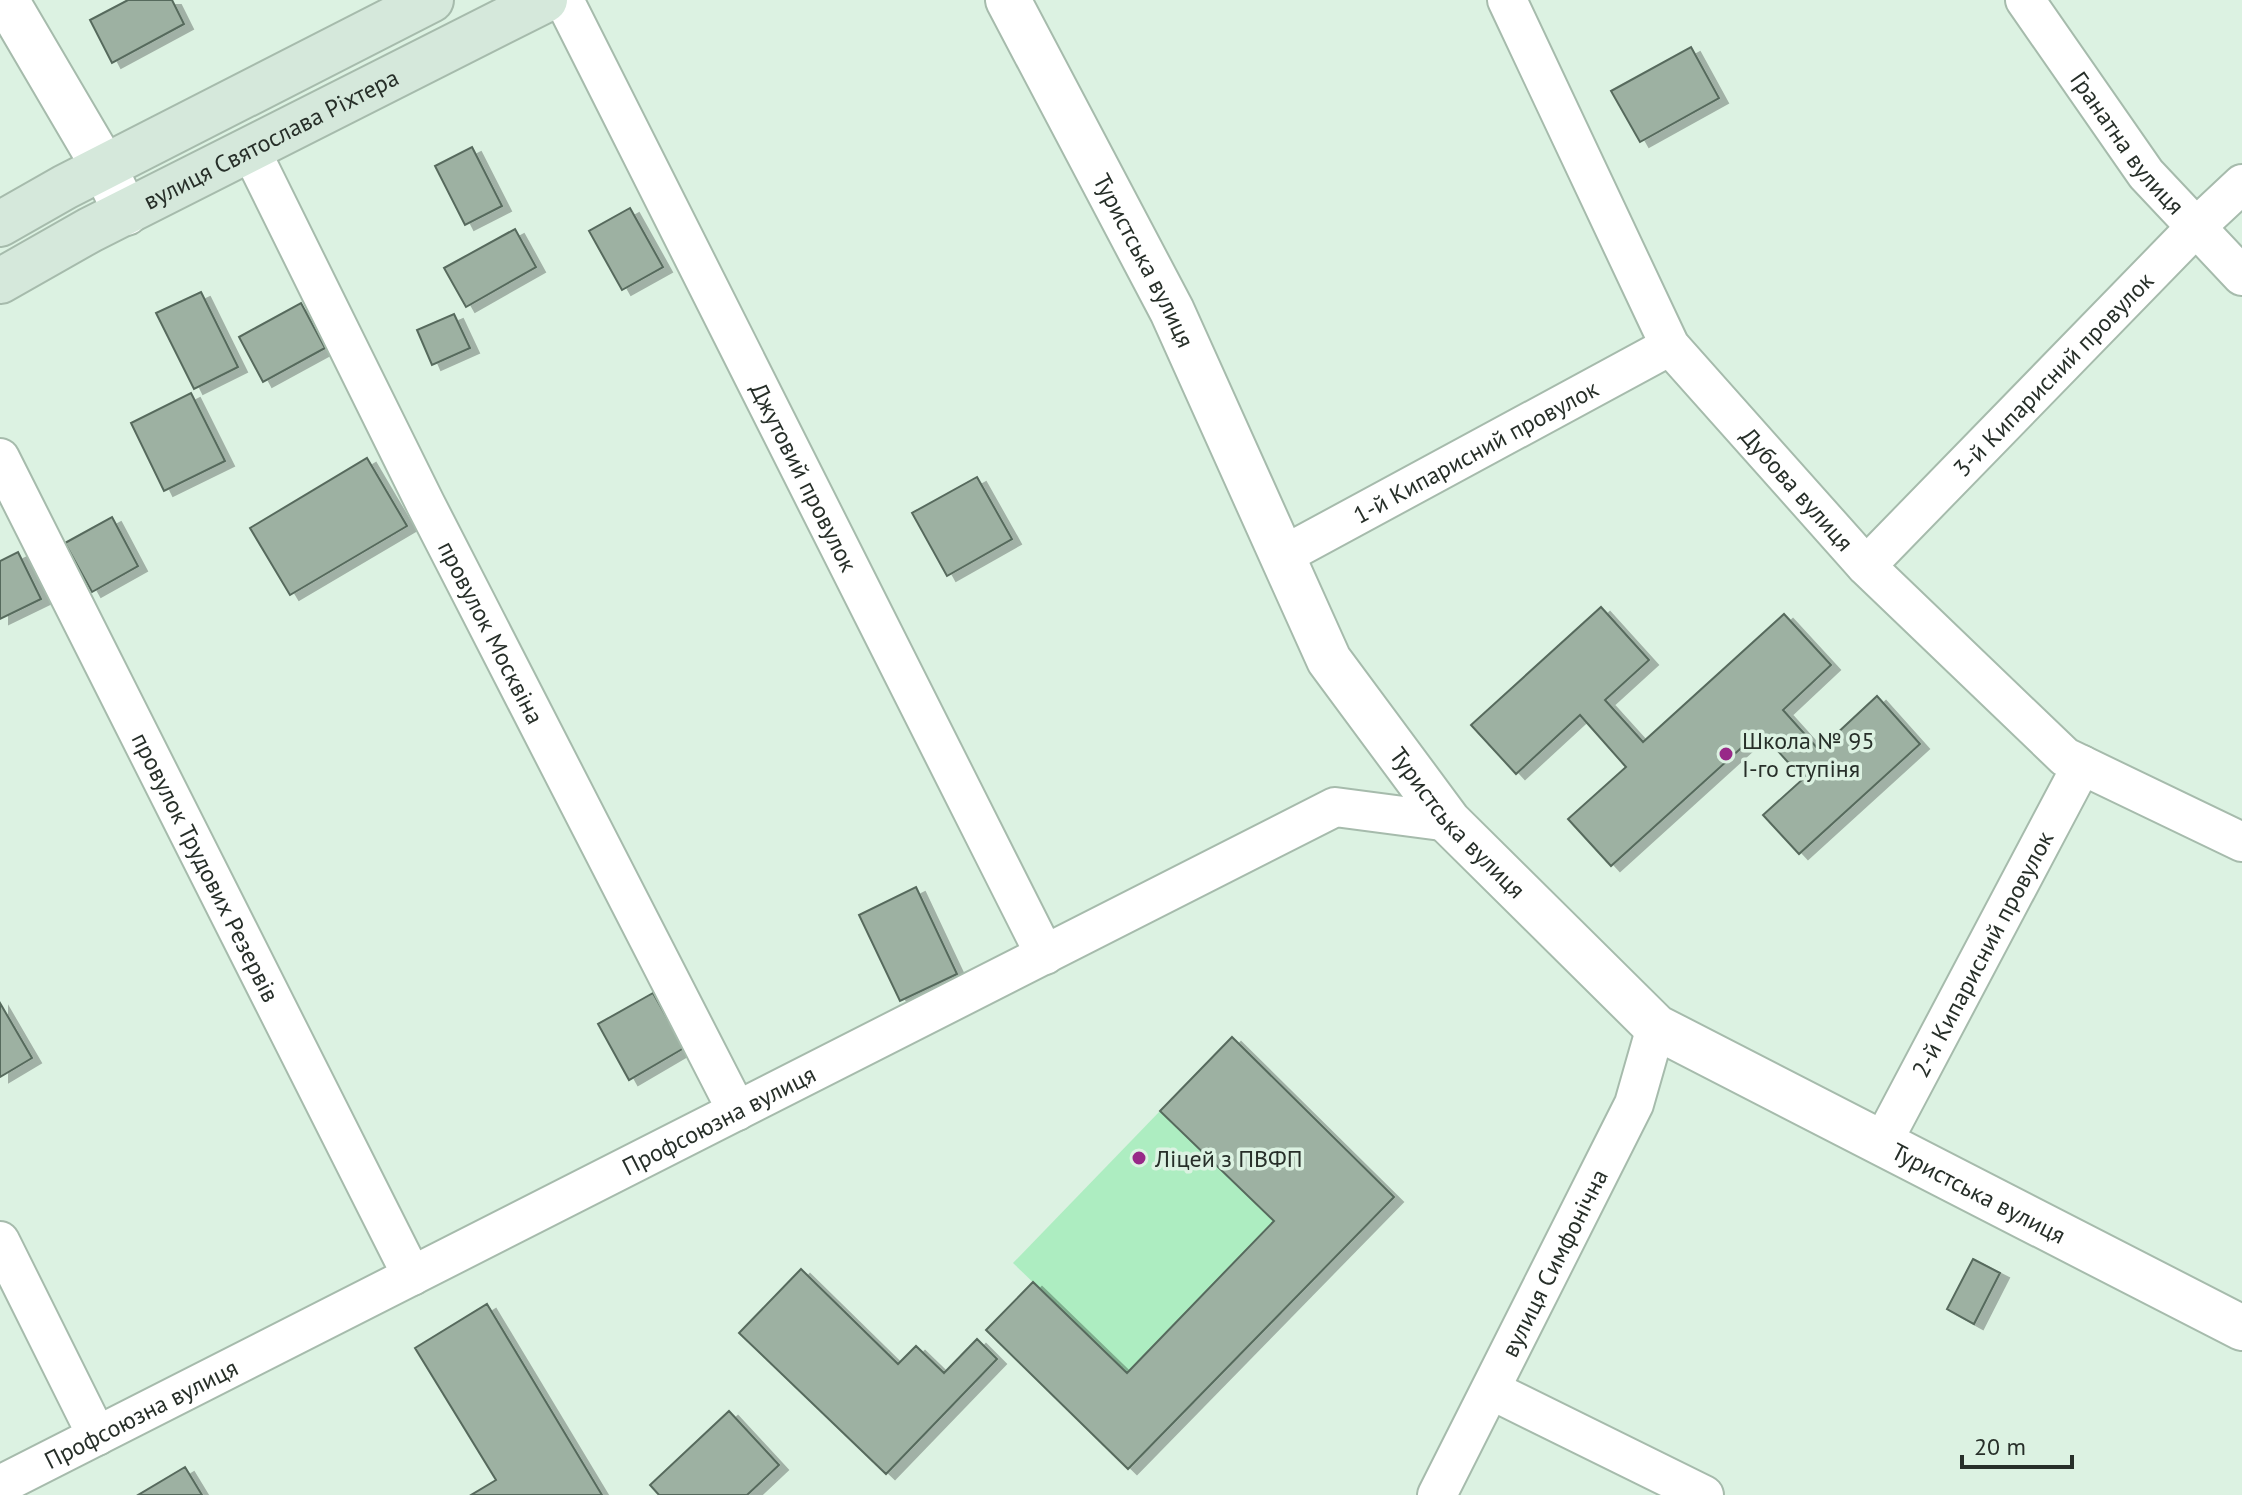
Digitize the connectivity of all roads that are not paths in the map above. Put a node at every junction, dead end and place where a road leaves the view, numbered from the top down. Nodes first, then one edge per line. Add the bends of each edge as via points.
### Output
1 (6, 0) edge
2 (431, 0) edge
3 (545, 0) edge
4 (564, 0) edge
5 (1008, 0) edge
6 (1507, 0) edge
7 (2025, 0) edge
8 (250, 149) junction
9 (104, 167) junction
10 (2242, 184) edge
11 (126, 213) junction
12 (0, 224) edge
13 (2195, 228) junction
14 (2242, 276) edge
15 (0, 281) edge
16 (1670, 346) junction
17 (0, 458) edge
18 (1282, 556) junction
19 (1866, 566) junction
20 (2082, 765) junction
21 (1449, 822) junction
22 (2242, 842) edge
23 (1045, 955) junction
24 (1656, 1027) junction
25 (737, 1111) junction
26 (1882, 1143) junction
27 (0, 1241) edge
28 (412, 1276) junction
29 (2242, 1328) edge
30 (1491, 1390) junction
31 (97, 1436) junction
32 (0, 1485) edge
33 (1437, 1495) edge
34 (1704, 1495) edge

1 - 9 street
2 - 9 main road
3 - 8 main road, вулиця Святослава Ріхтера
4 - 23 street, Джутовий провулок
5 - 18 street, Туристська вулиця via 1172,311
6 - 16 street, Дубова вулиця
7 - 13 street, Гранатна вулиця via 2146,174
8 - 11 main road, вулиця Святослава Ріхтера
8 - 25 street, провулок Москвіна
9 - 11 street
9 - 12 main road
10 - 13 street, 3-й Кипарисний провулок
11 - 15 main road, вулиця Святослава Ріхтера
13 - 14 street, Гранатна вулиця
13 - 19 street, 3-й Кипарисний провулок
16 - 18 street, 1-й Кипарисний провулок
16 - 19 street, Дубова вулиця
17 - 28 street, провулок Трудових Резервів
18 - 21 street, Туристська вулиця via 1329,660
19 - 20 street, Дубова вулиця via 2065,757
20 - 22 street, Дубова вулиця
20 - 26 street, 2-й Кипарисний провулок
21 - 23 street, Профсоюзна вулиця via 1335,807
21 - 24 street, Туристська вулиця
23 - 25 street, Профсоюзна вулиця
24 - 26 street, Туристська вулиця
24 - 30 street, вулиця Симфонічна via 1634,1104
25 - 28 street, Профсоюзна вулиця
26 - 29 street, Туристська вулиця
27 - 31 street
28 - 31 street, Профсоюзна вулиця
30 - 33 street, вулиця Симфонічна
30 - 34 street
31 - 32 street, Профсоюзна вулиця

